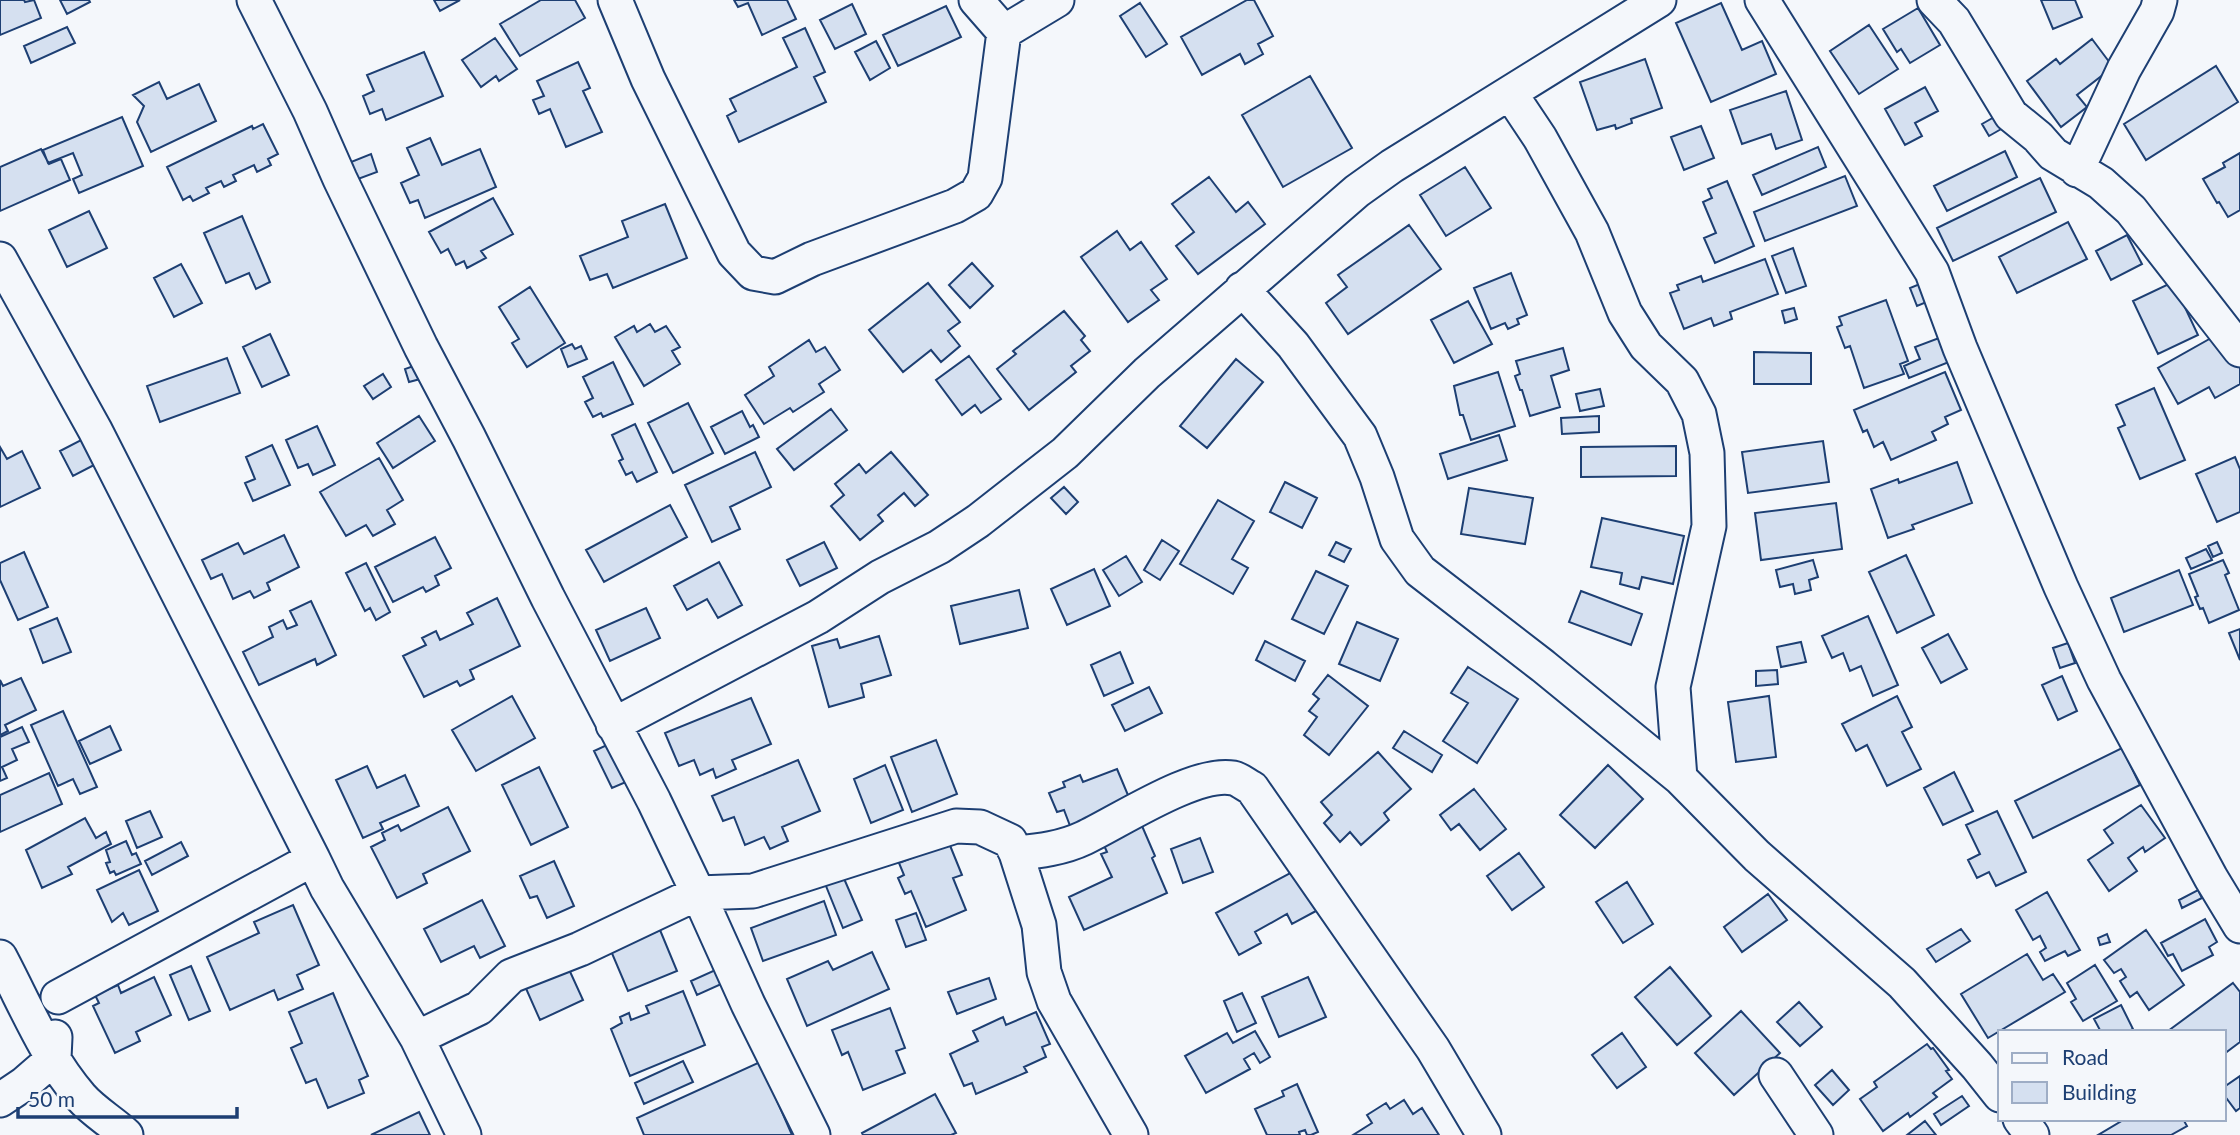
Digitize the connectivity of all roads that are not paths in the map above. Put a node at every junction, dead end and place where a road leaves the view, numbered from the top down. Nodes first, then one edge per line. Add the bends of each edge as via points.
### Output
1 (254, 0) edge
2 (615, 0) edge
3 (976, 0) edge
4 (1057, 0) edge
5 (1659, 0) edge
6 (1762, 0) edge
7 (1934, 0) edge
8 (2160, 0) edge
9 (1004, 32) junction
10 (1510, 93) junction
11 (2077, 170) junction
12 (0, 259) edge
13 (1242, 289) junction
14 (2240, 349) edge
15 (613, 724) junction
16 (1680, 778) junction
17 (1016, 853) junction
18 (313, 859) junction
19 (698, 893) junction
20 (2240, 926) edge
21 (0, 957) edge
22 (417, 1038) junction
23 (54, 1058) junction
24 (1776, 1074) dead end
25 (1998, 1092) edge
26 (0, 1100) edge
27 (126, 1135) edge
28 (464, 1135) edge
29 (813, 1135) edge
30 (1131, 1135) edge
31 (1484, 1135) edge
32 (1816, 1135) edge

1 - 15 street via 416,335
2 - 9 street via 648,79 734,253 753,273 775,277 976,194 985,178
3 - 9 street
4 - 9 street
5 - 10 street
6 - 20 street via 1932,272 1965,361 2104,680
7 - 11 street via 1954,21 2011,115
8 - 11 street
10 - 13 street via 1357,191
10 - 16 street via 1592,232 1625,313 1646,346 1682,381 1699,414 1707,453 1709,526 1673,687
11 - 14 street via 2132,210
12 - 18 street via 95,430
13 - 15 street via 1065,453 978,522 818,617
13 - 16 street via 1293,345 1360,436 1396,540 1420,571
15 - 19 street
16 - 25 street via 1757,856 1902,983
17 - 19 street via 1010,841 980,827 956,826 753,891
17 - 30 street via 1039,925 1044,972 1054,1000
17 - 31 street via 1083,839 1167,794 1215,778 1235,778 1252,788 1433,1049
18 - 22 street
18 - 23 street via 58,997
19 - 22 street via 580,949 510,976 479,1008
19 - 29 street
21 - 23 street
22 - 28 street
23 - 26 street
23 - 27 street via 83,1100
24 - 32 street

